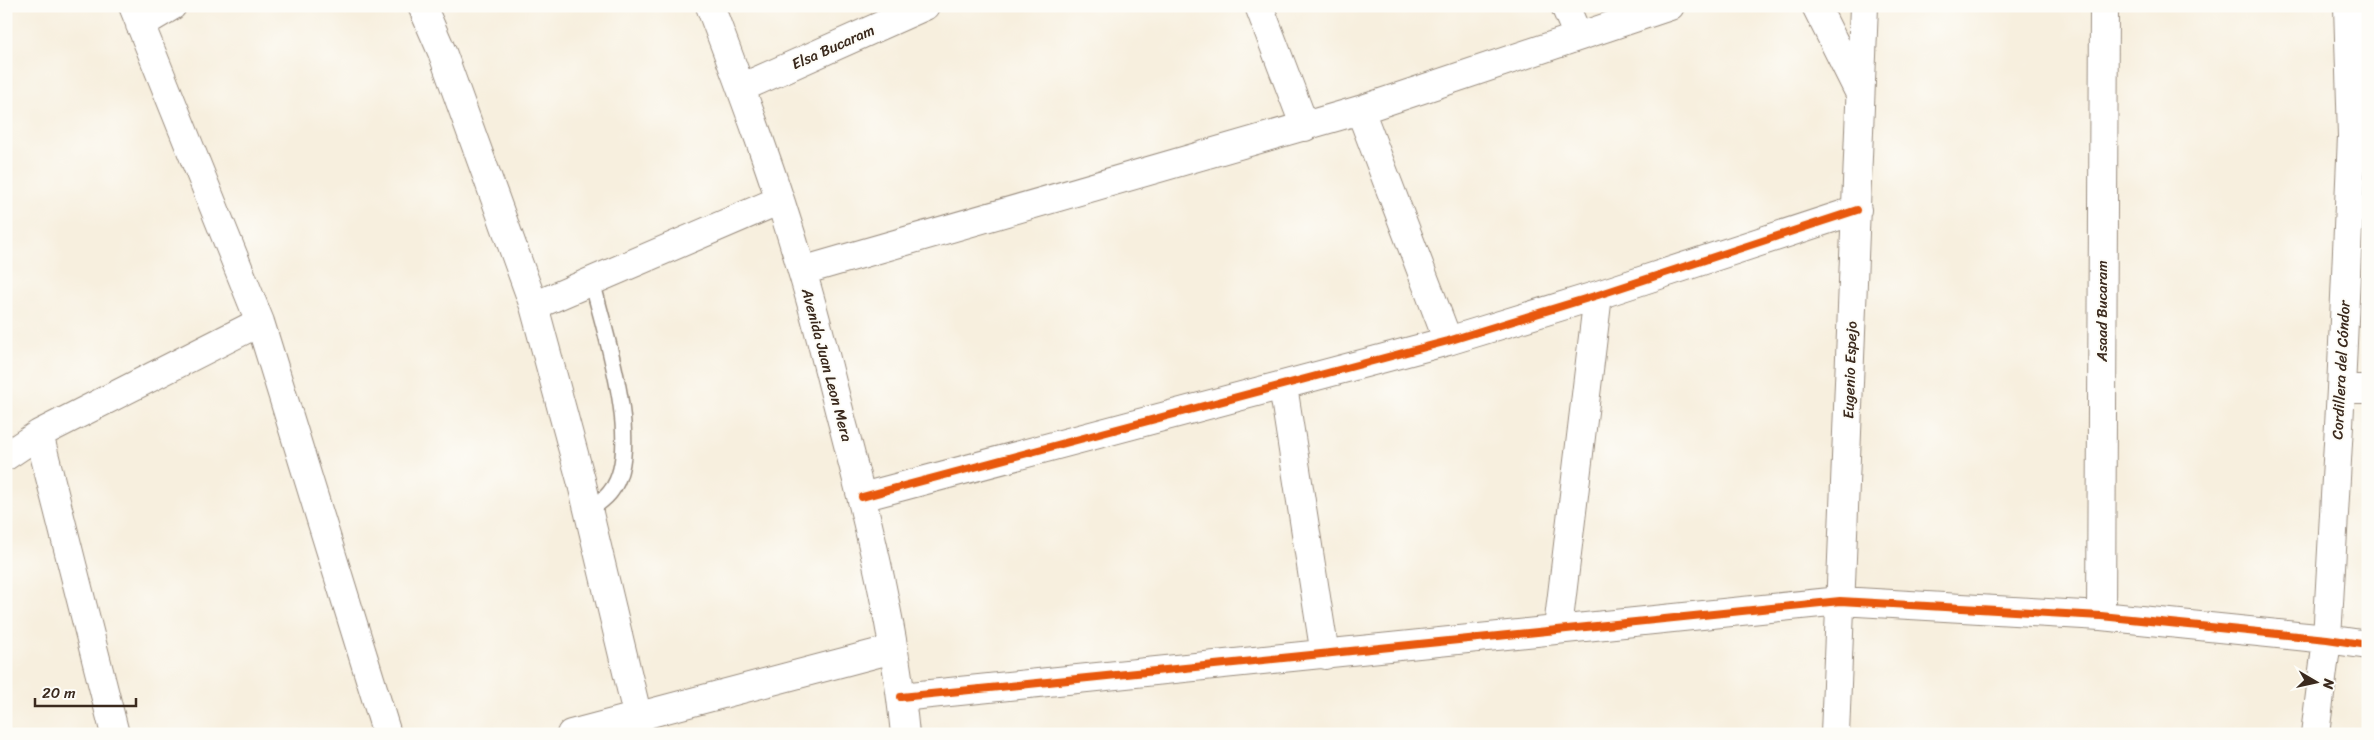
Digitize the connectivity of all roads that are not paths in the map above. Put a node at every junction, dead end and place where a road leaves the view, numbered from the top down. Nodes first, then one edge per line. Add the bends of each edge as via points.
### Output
1 (172, 6) edge
2 (422, 6) edge
3 (710, 6) edge
4 (925, 6) edge
5 (1259, 6) edge
6 (1565, 6) edge
7 (1670, 6) edge
8 (1816, 6) edge
9 (1864, 6) edge
10 (2104, 6) edge
11 (2348, 6) edge
12 (137, 15) edge
13 (1578, 36) junction
14 (741, 88) junction
15 (1861, 96) junction
16 (1360, 110) junction
17 (1305, 127) junction
18 (2360, 137) edge
19 (780, 200) junction
20 (1857, 210) junction
21 (802, 271) junction
22 (592, 281) junction
23 (1598, 295) junction
24 (534, 306) junction
25 (260, 322) junction
26 (1448, 341) junction
27 (1282, 386) junction
28 (2340, 389) junction
29 (2368, 389) edge
30 (39, 434) junction
31 (6, 456) edge
32 (862, 497) junction
33 (588, 512) junction
34 (1840, 601) junction
35 (2100, 616) junction
36 (1558, 628) junction
37 (2326, 639) junction
38 (2368, 645) edge
39 (893, 649) junction
40 (1325, 654) junction
41 (902, 697) junction
42 (638, 726) edge
43 (115, 734) edge
44 (387, 734) edge
45 (571, 734) edge
46 (905, 734) edge
47 (1835, 734) edge
48 (2315, 734) edge

1 - 12 street
2 - 24 street via 442,52
3 - 14 street, Avenida Juan Leon Mera
4 - 14 street, Elsa Bucaram
5 - 17 street
6 - 13 street
7 - 13 street
8 - 15 street
9 - 15 street, Eugenio Espejo
10 - 35 street, Asaad Bucaram
11 - 18 street, Cordillera del Cóndor
12 - 25 street
13 - 16 street
14 - 19 street, Avenida Juan Leon Mera
15 - 20 street, Eugenio Espejo
16 - 17 street
16 - 26 street
17 - 21 street
18 - 28 street, Cordillera del Cóndor
19 - 21 street, Avenida Juan Leon Mera
19 - 22 street
20 - 23 street
20 - 34 street, Eugenio Espejo
21 - 32 street, Avenida Juan Leon Mera
22 - 24 street
22 - 33 lane via 623,409 625,440 621,468 612,491
23 - 26 street
23 - 36 street
24 - 33 street
25 - 30 street
25 - 44 street
26 - 27 street
27 - 32 street
27 - 40 street
28 - 29 street
28 - 37 street, Cordillera del Cóndor
30 - 31 street
30 - 43 street
32 - 39 street, Avenida Juan Leon Mera
33 - 42 street
34 - 35 street
34 - 36 street
34 - 47 street, Eugenio Espejo
35 - 37 street
36 - 40 street
37 - 38 street
37 - 48 street, Cordillera del Cóndor
39 - 41 street, Avenida Juan Leon Mera
39 - 42 street
40 - 41 street
41 - 46 street, Avenida Juan Leon Mera
42 - 45 street

